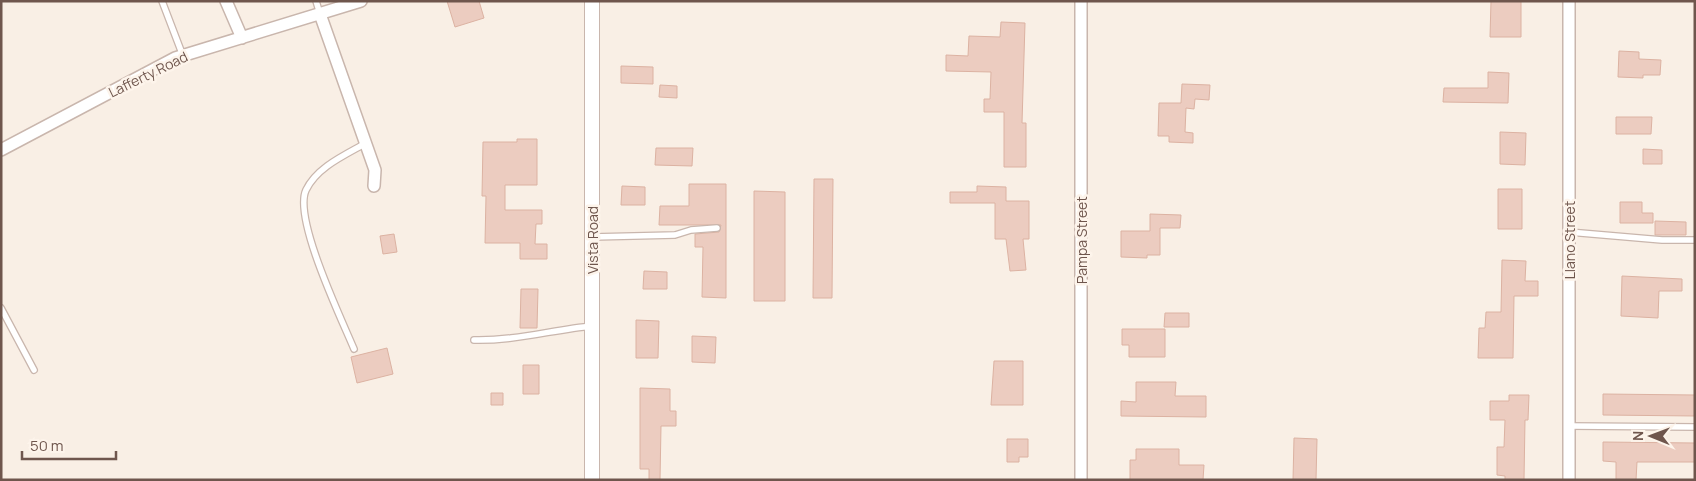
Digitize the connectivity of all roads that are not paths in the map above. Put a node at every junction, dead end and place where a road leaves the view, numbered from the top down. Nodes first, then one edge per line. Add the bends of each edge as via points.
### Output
1 (162, 1) edge
2 (226, 1) edge
3 (316, 1) edge
4 (361, 1) edge
5 (592, 1) edge
6 (1081, 1) edge
7 (1569, 1) edge
8 (320, 14) junction
9 (242, 38) junction
10 (183, 56) junction
11 (366, 143) junction
12 (1, 150) edge
13 (374, 186) dead end
14 (718, 228) dead end
15 (1569, 232) junction
16 (592, 237) junction
17 (1695, 240) edge
18 (1, 308) edge
19 (592, 326) junction
20 (474, 340) dead end
21 (354, 349) dead end
22 (34, 370) dead end
23 (1570, 426) junction
24 (1695, 428) edge
25 (592, 480) edge
26 (1081, 480) edge
27 (1570, 480) edge

1 - 10 lane
2 - 9 street
3 - 8 lane
4 - 8 street, Lafferty Road
5 - 16 street, Vista Road
6 - 26 street, Pampa Street
7 - 15 street, Llano Street
8 - 9 street, Lafferty Road
8 - 11 street
9 - 10 street, Lafferty Road
10 - 12 street, Lafferty Road
11 - 13 street via 375,170
11 - 21 lane via 319,173 311,181 303,200 305,220 324,279
14 - 16 lane via 675,235
15 - 17 lane
15 - 23 street, Llano Street
16 - 19 street, Vista Road
18 - 22 lane
19 - 20 lane via 523,338
19 - 25 street, Vista Road
23 - 24 lane
23 - 27 street, Llano Street

